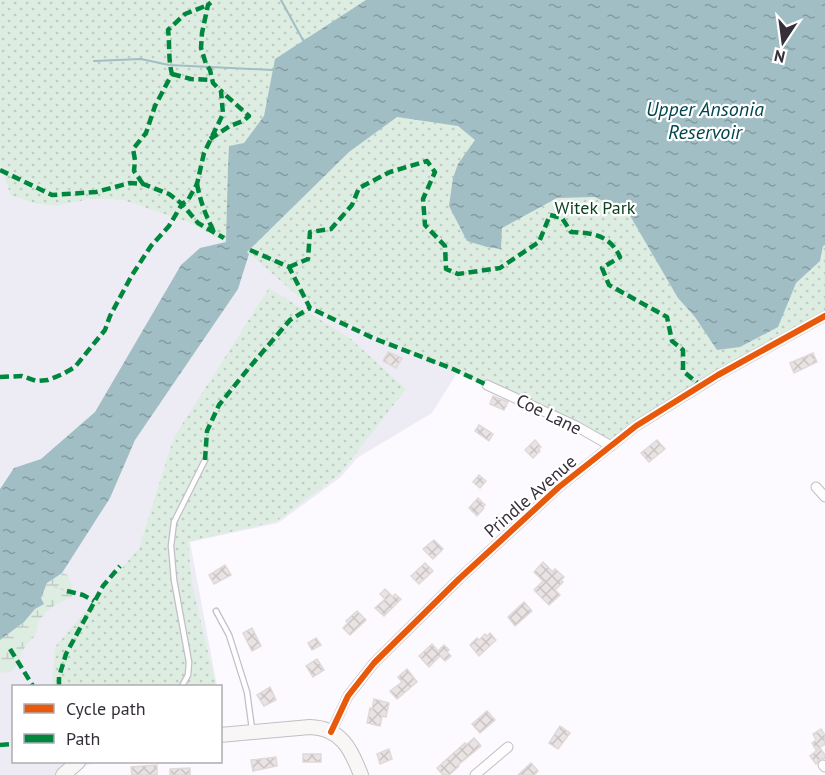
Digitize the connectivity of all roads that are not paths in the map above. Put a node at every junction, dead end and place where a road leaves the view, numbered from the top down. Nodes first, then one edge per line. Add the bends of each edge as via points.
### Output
1 (825, 316) edge
2 (487, 385) dead end
3 (611, 446) junction
4 (205, 460) dead end
5 (816, 487) dead end
6 (825, 497) edge
7 (216, 611) dead end
8 (183, 685) edge
9 (252, 732) junction
10 (331, 732) junction
11 (222, 735) edge
12 (508, 747) dead end
13 (77, 763) edge
14 (63, 775) edge
15 (361, 775) edge
16 (475, 775) edge

1 - 3 street, Prindle Avenue via 718,375
2 - 3 street, Coe Lane
3 - 10 street, Prindle Avenue via 459,579 374,663 348,696
4 - 8 lane via 174,522 171,546 189,662
5 - 6 street
7 - 9 lane via 229,635 247,692
9 - 10 main road via 310,727
9 - 11 main road
10 - 15 main road via 348,747
12 - 16 street
13 - 14 main road

